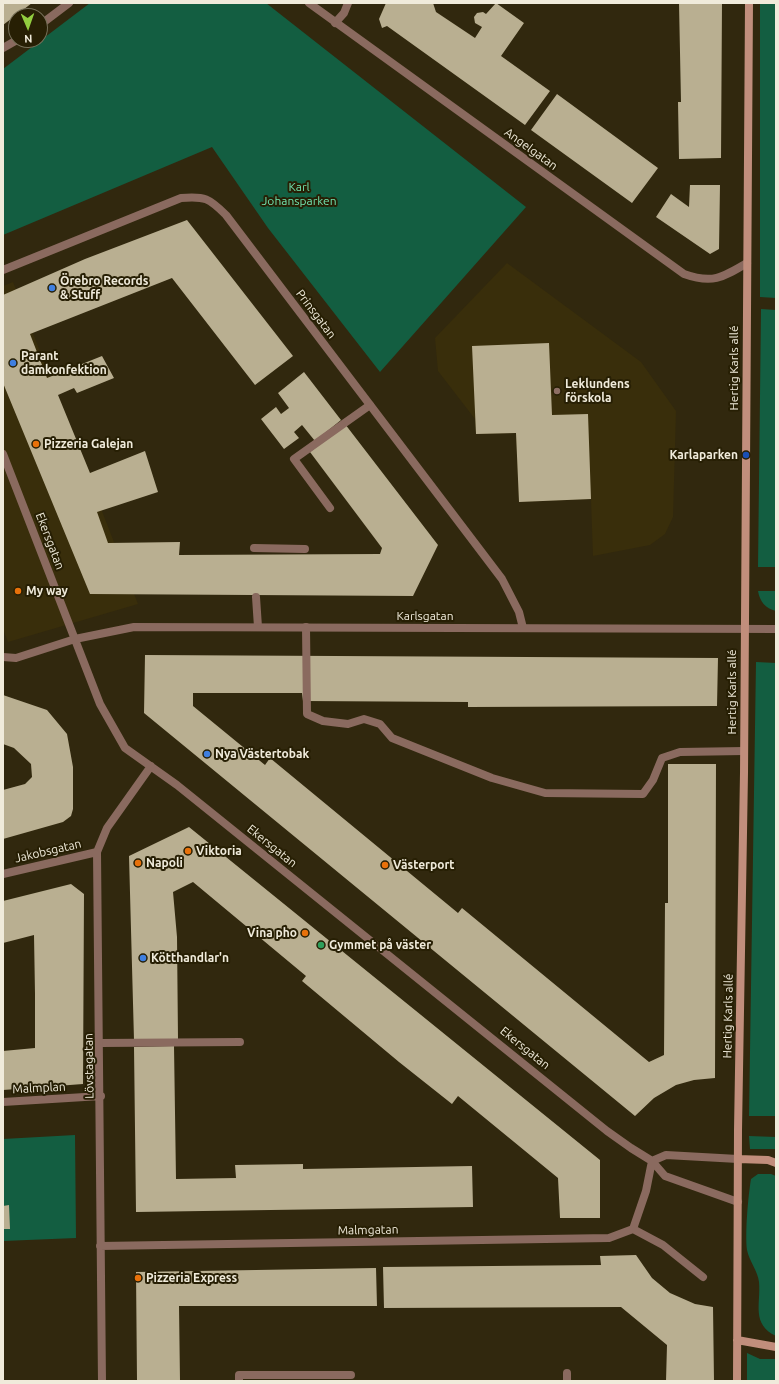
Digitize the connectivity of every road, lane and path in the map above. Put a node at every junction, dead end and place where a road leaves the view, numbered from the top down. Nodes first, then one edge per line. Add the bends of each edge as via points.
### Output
1 (69, 3) edge
2 (309, 3) edge
3 (348, 3) edge
4 (749, 3) edge
5 (48, 19) edge
6 (335, 23) junction
7 (746, 263) junction
8 (3, 270) edge
9 (370, 405) junction
10 (3, 454) edge
11 (330, 508) dead end
12 (254, 548) dead end
13 (305, 548) dead end
14 (256, 597) dead end
15 (258, 627) junction
16 (306, 627) junction
17 (524, 628) junction
18 (745, 629) junction
19 (776, 629) edge
20 (75, 639) junction
21 (3, 657) edge
22 (744, 751) junction
23 (150, 766) junction
24 (97, 852) junction
25 (3, 874) edge
26 (240, 1042) dead end
27 (100, 1043) junction
28 (101, 1096) junction
29 (3, 1102) edge
30 (738, 1159) junction
31 (652, 1161) junction
32 (776, 1163) edge
33 (738, 1202) junction
34 (633, 1229) junction
35 (100, 1246) junction
36 (703, 1277) dead end
37 (737, 1340) junction
38 (776, 1347) edge
39 (351, 1375) dead end
40 (102, 1381) edge
41 (239, 1381) edge
42 (737, 1381) edge

1 - 5 street
2 - 6 street, Angelgatan
3 - 6 street via 344,13
4 - 7 main road, Hertig Karls allé
6 - 7 street, Angelgatan via 684,274 697,279 720,279
7 - 18 main road, Hertig Karls allé
8 - 9 street, Prinsgatan via 181,198 211,200 226,215
9 - 11 street via 294,459
9 - 17 street, Prinsgatan via 502,579
10 - 20 street, Ekersgatan
12 - 13 street
14 - 15 street
15 - 16 street, Karlsgatan
15 - 20 street, Karlsgatan via 134,627
16 - 17 street, Karlsgatan
16 - 22 street via 307,714 323,722 348,724 364,719 380,724 392,738 492,778 545,793 643,794 653,780 662,758 680,752
17 - 18 street, Karlsgatan
18 - 19 street, Karlsgatan
18 - 22 main road, Hertig Karls allé
20 - 21 street, Karlsgatan via 16,658
20 - 23 street, Ekersgatan via 100,704 125,748
22 - 30 main road, Hertig Karls allé
23 - 24 street, Lövstagatan via 107,828
23 - 31 street, Ekersgatan via 177,785 607,1131
24 - 25 street, Jakobsgatan
24 - 27 street, Lövstagatan
26 - 27 street
27 - 28 street, Lövstagatan
28 - 29 street, Malmplan
28 - 35 street, Lövstagatan
30 - 31 street via 666,1155
30 - 32 main road via 768,1160
30 - 33 main road, Hertig Karls allé
31 - 33 street, Ekersgatan via 665,1176
31 - 34 street via 646,1191
33 - 37 main road, Hertig Karls allé
34 - 35 street, Malmgatan via 610,1238 585,1240
34 - 36 street via 663,1244
35 - 40 street, Lövstagatan
37 - 38 main road
37 - 42 main road, Hertig Karls allé
39 - 41 street via 239,1375

